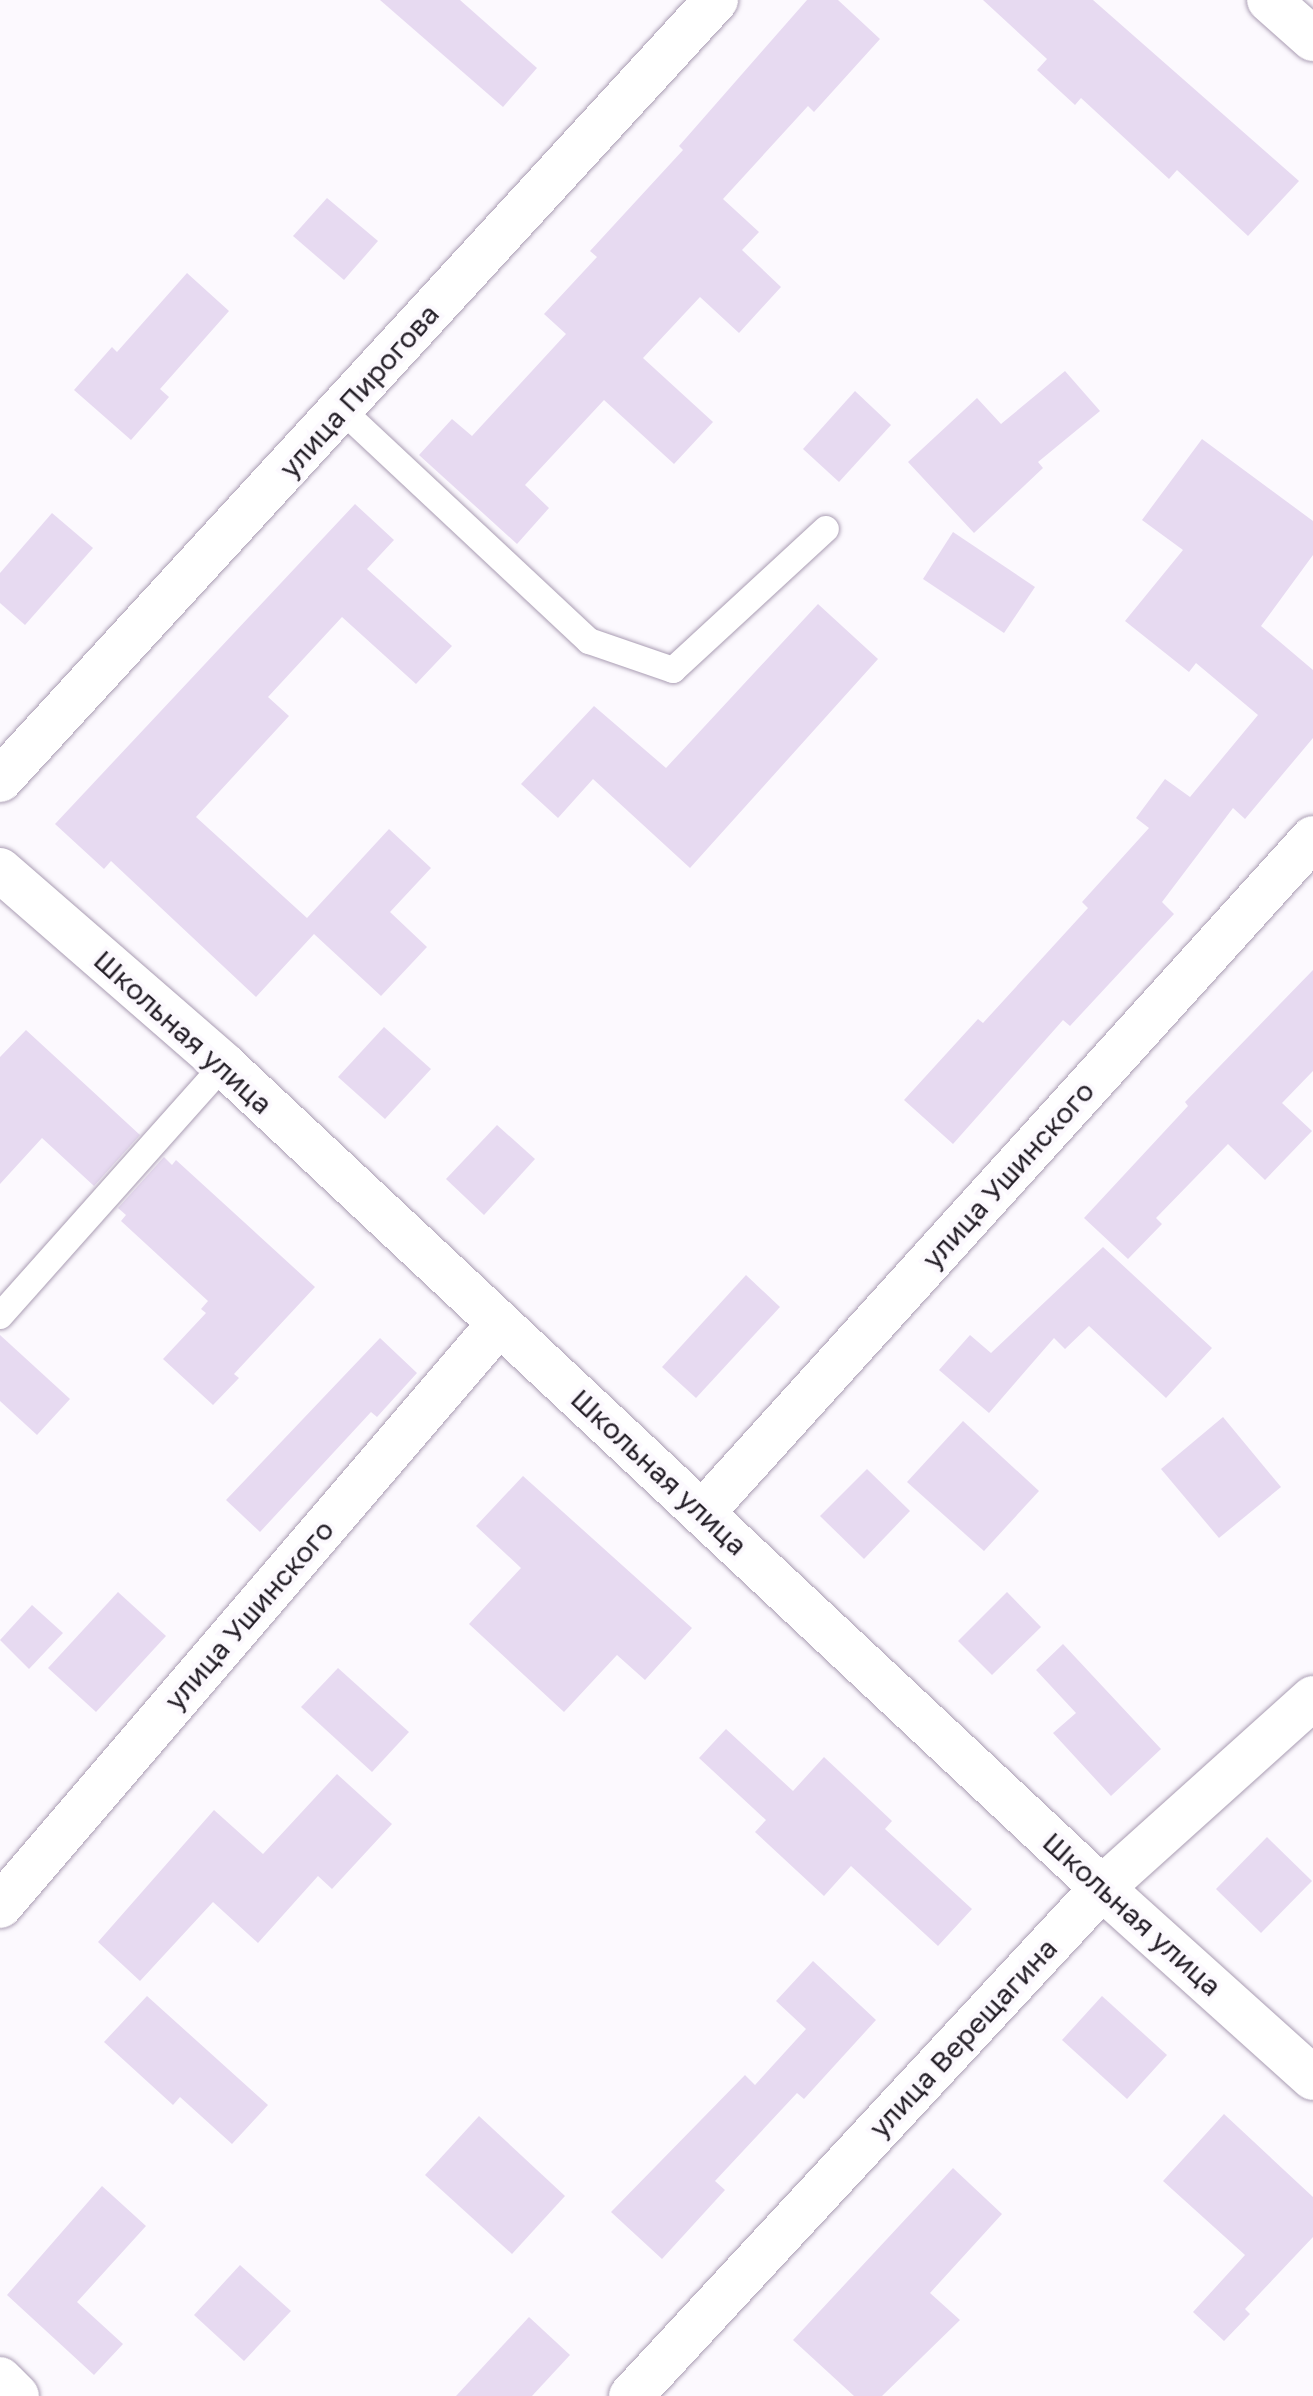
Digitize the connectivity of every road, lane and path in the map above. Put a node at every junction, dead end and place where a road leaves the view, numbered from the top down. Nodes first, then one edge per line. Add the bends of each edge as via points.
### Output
1 (716, 0) edge
2 (1269, 0) edge
3 (1313, 39) edge
4 (342, 410) junction
5 (826, 529) dead end
6 (0, 780) edge
7 (1313, 838) edge
8 (0, 870) edge
9 (224, 1065) junction
10 (0, 1316) edge
11 (498, 1325) junction
12 (703, 1512) junction
13 (1313, 1698) edge
14 (1102, 1888) junction
15 (0, 1906) edge
16 (1313, 2078) edge
17 (0, 2379) edge
18 (17, 2396) edge
19 (631, 2396) edge

1 - 4 street, улица Пирогова
2 - 3 street
4 - 5 lane via 589,641 673,670
4 - 6 street, улица Пирогова
7 - 12 street, улица Ушинского
8 - 9 street, Школьная улица
9 - 10 lane
9 - 11 street, Школьная улица
11 - 12 street, Школьная улица
11 - 15 street, улица Ушинского
12 - 14 street, Школьная улица
13 - 14 street, улица Верещагина
14 - 16 street, Школьная улица
14 - 19 street, улица Верещагина
17 - 18 street

